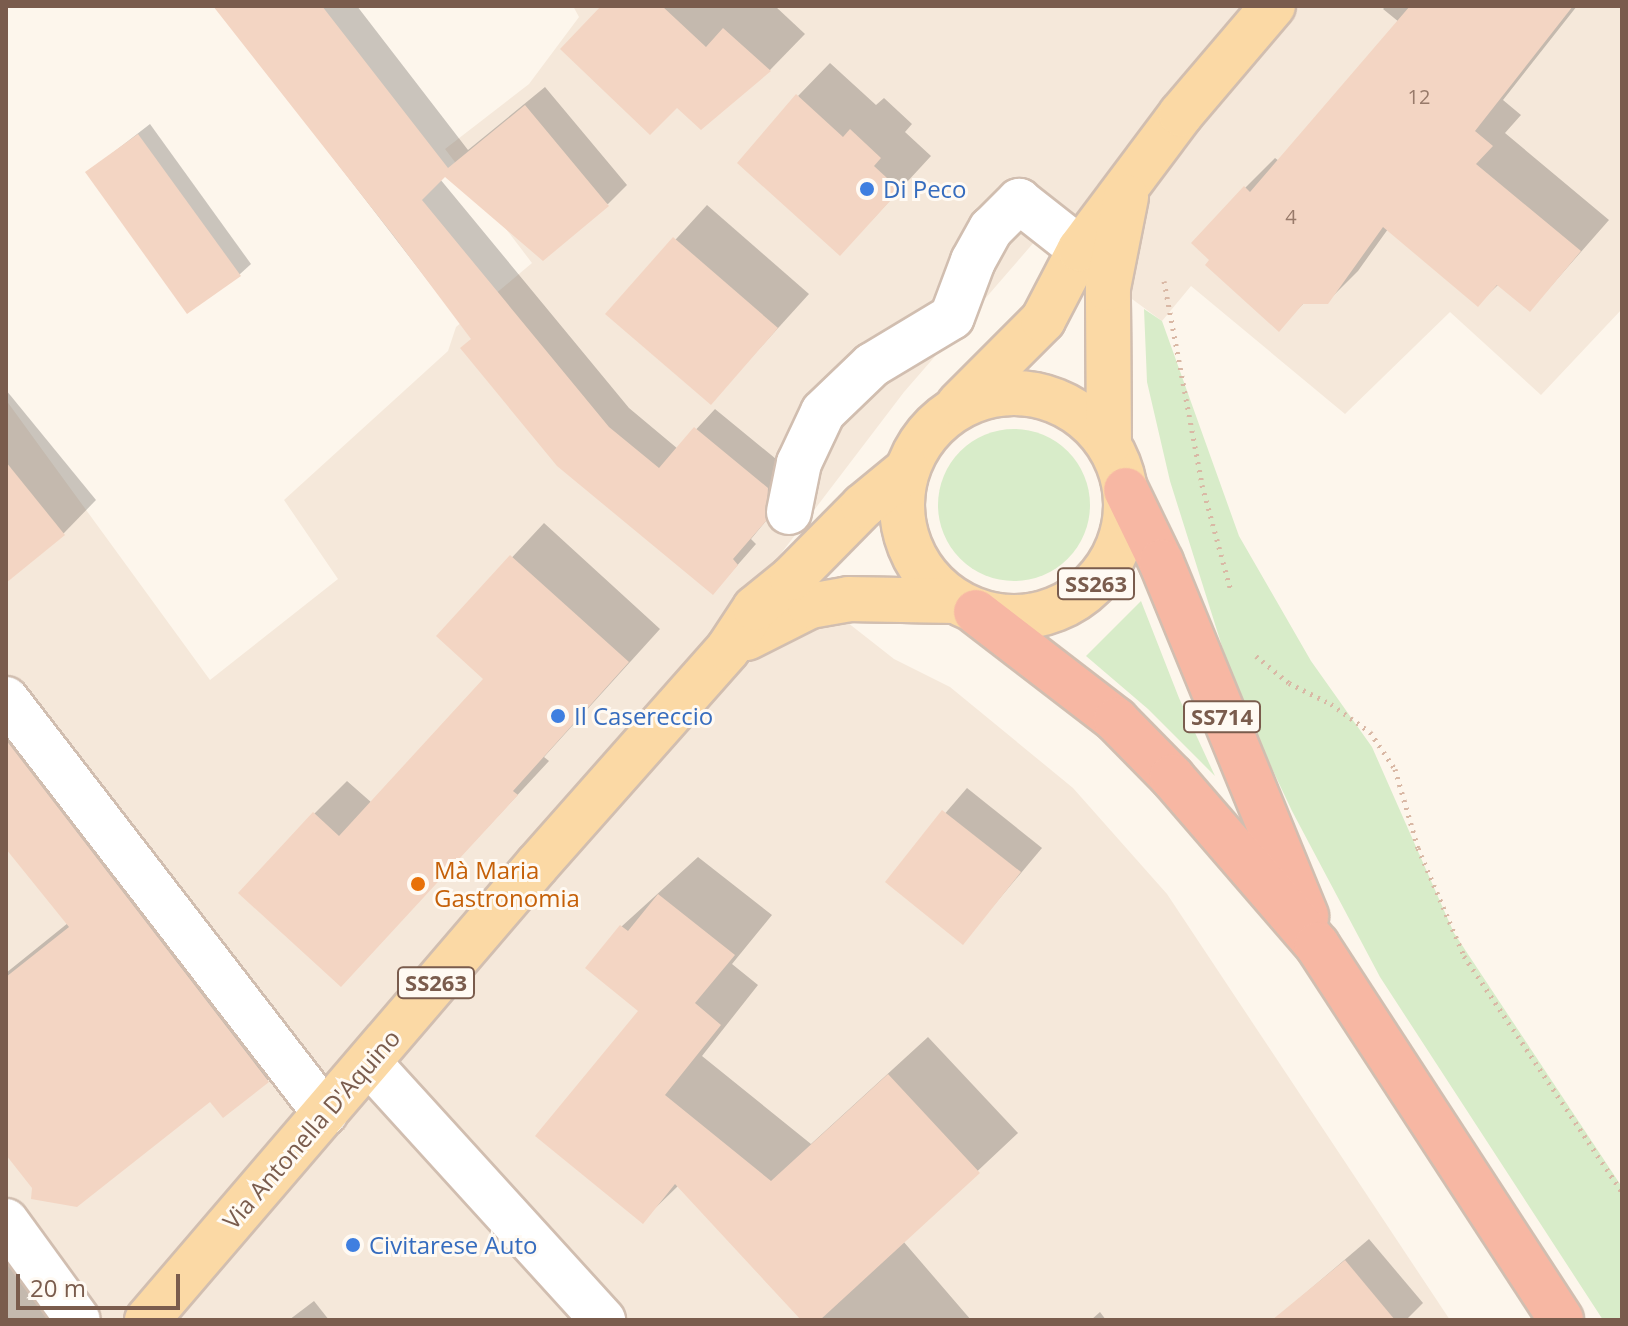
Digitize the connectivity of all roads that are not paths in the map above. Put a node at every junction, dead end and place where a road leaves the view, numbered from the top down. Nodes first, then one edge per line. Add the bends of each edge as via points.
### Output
1 (1273, 6) edge
2 (1123, 207) junction
3 (1080, 249) junction
4 (952, 411) junction
5 (1109, 443) junction
6 (907, 470) junction
7 (1126, 490) junction
8 (789, 512) dead end
9 (966, 606) junction
10 (728, 649) junction
11 (6, 699) edge
12 (1317, 945) junction
13 (369, 1063) junction
14 (325, 1113) junction
15 (6, 1221) edge
16 (78, 1320) edge
17 (147, 1320) edge
18 (603, 1320) edge
19 (1561, 1320) edge

1 - 2 main road, SS263 via 1181,114
2 - 3 main road, SS263
2 - 5 main road, SS263 via 1108,288
3 - 4 main road, SS263 via 1043,320
3 - 8 street via 1019,201 991,229 952,317 872,365 823,412 799,463
4 - 5 main road, SS263 via 984,396 1019,392 1054,400 1085,417
4 - 6 main road, SS263 via 917,447
5 - 7 main road, SS263
6 - 9 main road, SS263 via 902,501 905,533 917,562
6 - 10 main road, Via Antonella D'Aquino / SS263 via 755,608
7 - 9 main road, SS263 via 1126,522 1117,554 1098,582 1073,602 1042,615 1009,618
7 - 12 highway, SS714 via 1161,562
9 - 10 main road, Via Antonella D'Aquino / SS263 via 848,599 810,606
9 - 12 highway, SS714 via 1116,720
10 - 13 main road, Via Antonella D'Aquino / SS263
11 - 14 street
12 - 19 highway, SS714
13 - 14 main road, Via Antonella D'Aquino / SS263
13 - 18 street
14 - 17 main road, Via Antonella D'Aquino / SS263
15 - 16 street

